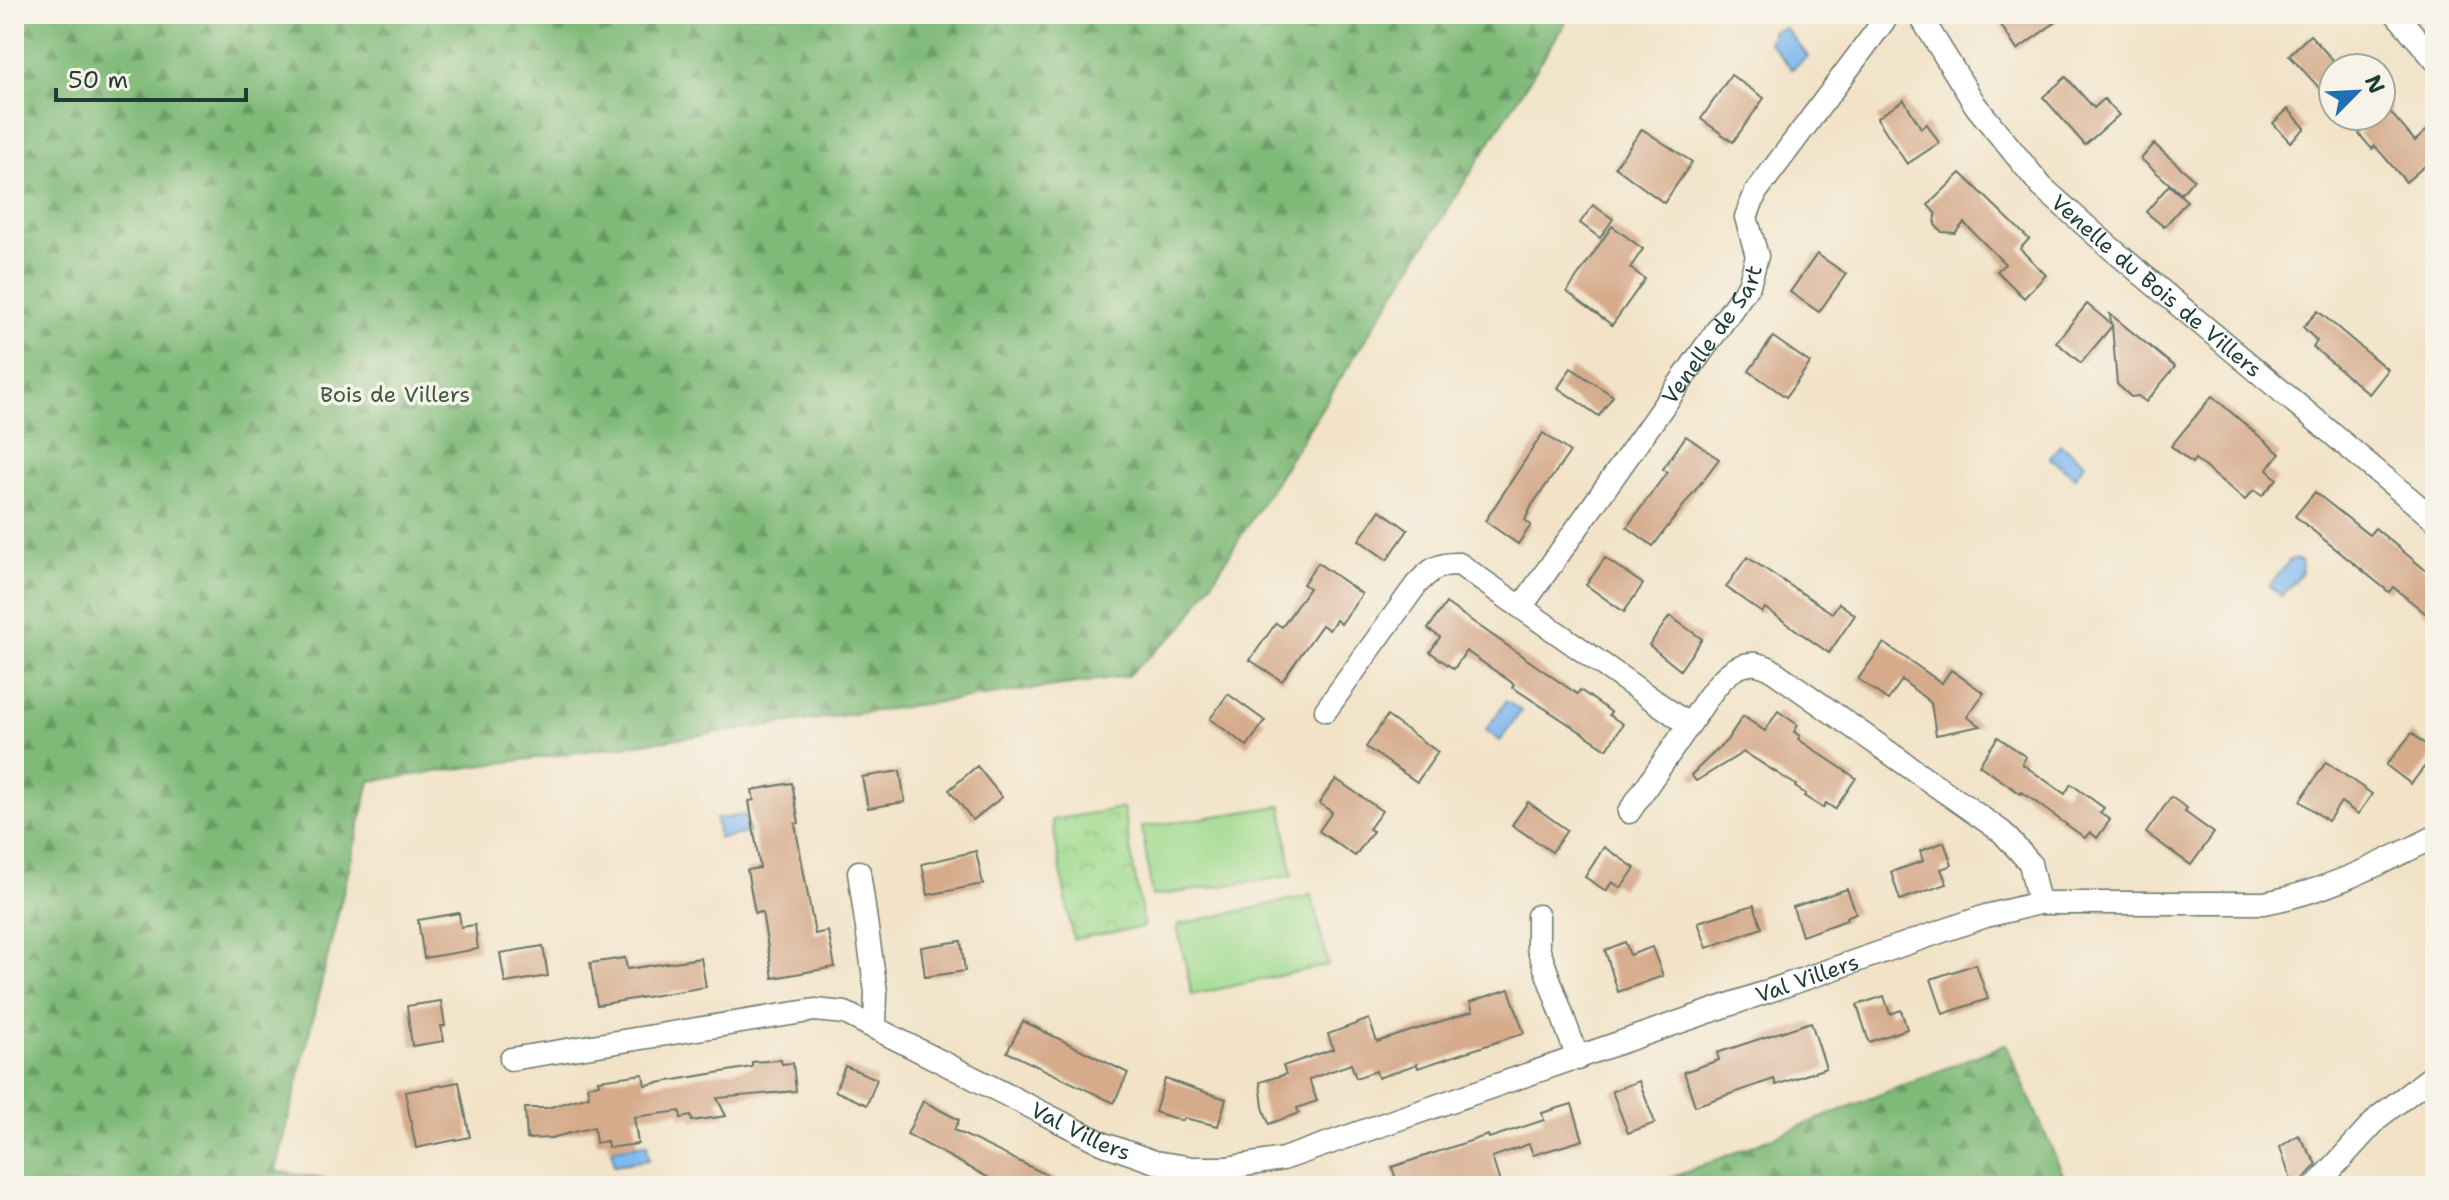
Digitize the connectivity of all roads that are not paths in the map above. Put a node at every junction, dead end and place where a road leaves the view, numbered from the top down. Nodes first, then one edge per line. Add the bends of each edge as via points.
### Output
1 (1889, 14) edge
2 (1919, 14) edge
3 (2396, 14) edge
4 (2435, 60) edge
5 (2435, 520) edge
6 (1522, 606) junction
7 (1326, 710) dead end
8 (1689, 725) junction
9 (1629, 812) dead end
10 (2435, 837) edge
11 (859, 872) dead end
12 (2039, 903) junction
13 (1538, 916) dead end
14 (875, 1027) junction
15 (511, 1059) dead end
16 (1578, 1059) junction
17 (2435, 1074) edge
18 (2316, 1186) edge

1 - 6 street, Venelle de Sart via 1756,192 1746,217 1757,256 1749,285
2 - 5 street, Venelle du Bois de Villers via 1976,106 2042,187
3 - 4 street
6 - 7 street via 1459,564 1432,568
6 - 8 street
8 - 9 street
8 - 12 street via 1736,667 1753,663 1769,668 2002,832 2030,863
10 - 12 street, Val Villers via 2331,886 2264,903
11 - 14 street via 876,992
12 - 16 street, Val Villers via 1986,916
13 - 16 street via 1538,948
14 - 15 street, Val Villers via 845,1013 815,1010
14 - 16 street, Val Villers via 1104,1144 1155,1162 1193,1168 1283,1159
17 - 18 street via 2380,1116

